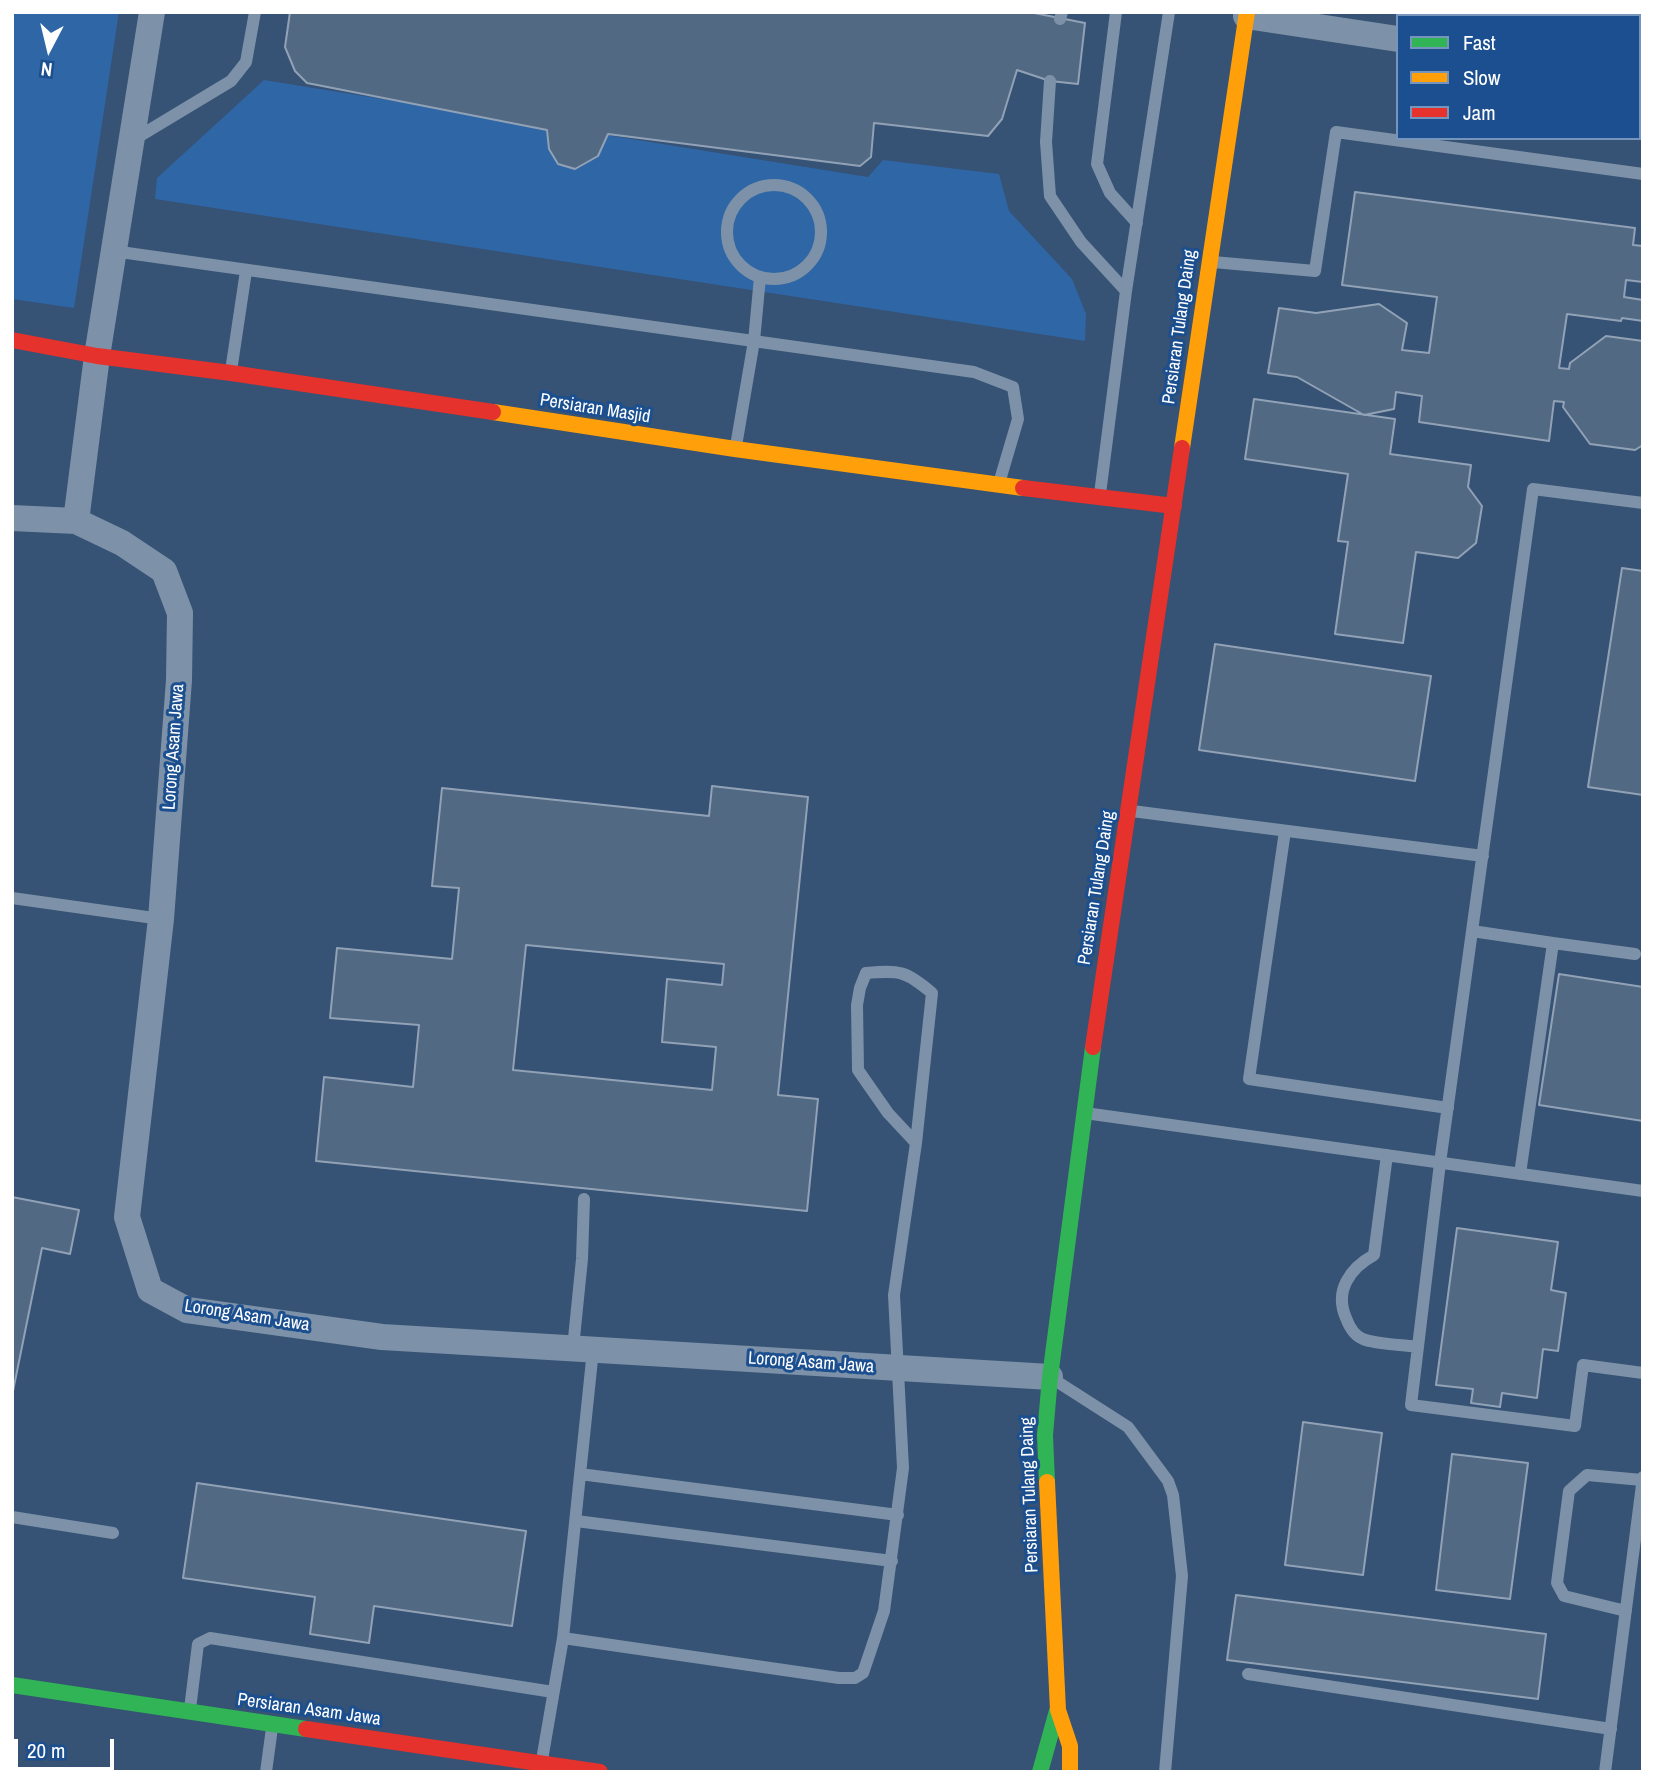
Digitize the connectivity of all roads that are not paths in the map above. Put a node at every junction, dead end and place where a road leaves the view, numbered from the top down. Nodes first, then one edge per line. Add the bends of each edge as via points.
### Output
1 (152, 12) edge
2 (255, 12) edge
3 (1116, 12) edge
4 (1169, 12) edge
5 (1246, 14) edge
6 (1396, 39) edge
7 (1050, 81) dead end
8 (131, 141) junction
9 (1643, 174) edge
10 (1137, 223) junction
11 (113, 251) junction
12 (1209, 262) junction
13 (246, 271) junction
14 (760, 277) junction
15 (1126, 290) junction
16 (12, 341) edge
17 (754, 341) junction
18 (97, 356) junction
19 (231, 373) junction
20 (735, 449) junction
21 (999, 484) junction
22 (1100, 498) junction
23 (1643, 503) edge
24 (1174, 506) junction
25 (12, 518) edge
26 (76, 521) junction
27 (1128, 810) junction
28 (1285, 831) junction
29 (1483, 856) junction
30 (12, 898) edge
31 (161, 919) junction
32 (1472, 931) junction
33 (1553, 943) junction
34 (1634, 954) dead end
35 (1448, 1108) junction
36 (1083, 1112) junction
37 (916, 1143) junction
38 (1387, 1155) junction
39 (1440, 1163) junction
40 (1520, 1174) junction
41 (1643, 1192) edge
42 (584, 1199) dead end
43 (1418, 1347) junction
44 (583, 1349) junction
45 (898, 1369) junction
46 (1643, 1373) edge
47 (1050, 1377) junction
48 (580, 1475) junction
49 (1643, 1479) edge
50 (898, 1515) junction
51 (12, 1517) edge
52 (576, 1521) junction
53 (113, 1533) dead end
54 (892, 1561) junction
55 (1626, 1611) junction
56 (563, 1638) junction
57 (1248, 1674) dead end
58 (12, 1685) edge
59 (554, 1692) junction
60 (1058, 1710) junction
61 (190, 1712) junction
62 (273, 1724) junction
63 (1611, 1729) junction
64 (542, 1764) junction
65 (504, 1765) edge
66 (266, 1772) edge
67 (600, 1772) edge
68 (1040, 1772) edge
69 (1070, 1772) edge
70 (1165, 1772) edge
71 (1605, 1772) edge

1 - 8 street
2 - 8 lane via 246,62 231,81
3 - 10 lane via 1097,164 1110,192
4 - 10 lane
5 - 6 street
5 - 12 street, Persiaran Tulang Daing
7 - 15 lane via 1046,142 1051,196 1081,242
8 - 11 street
9 - 12 lane via 1336,132 1315,271
10 - 15 lane
11 - 13 lane
11 - 18 street
12 - 24 street, Persiaran Tulang Daing
13 - 17 lane
13 - 19 lane
14 - 14 lane via 735,258 727,226 732,211 755,189 788,188 812,204 819,217 819,246 803,270 775,279
14 - 17 lane
15 - 22 lane
16 - 18 street, Persiaran Masjid
17 - 20 lane
17 - 21 lane via 974,372 1013,387 1018,419
18 - 19 street, Persiaran Masjid
18 - 26 street
19 - 20 street, Persiaran Masjid
20 - 21 street, Persiaran Masjid
21 - 22 street, Persiaran Masjid
22 - 24 street, Persiaran Masjid
23 - 29 lane via 1533,488
24 - 27 street, Persiaran Tulang Daing
25 - 26 street, Lorong Asam Jawa
26 - 31 street, Lorong Asam Jawa via 164,570 180,613
27 - 28 lane
27 - 36 street, Persiaran Tulang Daing
28 - 29 lane
28 - 35 lane via 1249,1079
29 - 32 lane
30 - 31 lane
31 - 44 street, Lorong Asam Jawa via 127,1217 150,1290 187,1310 382,1337
32 - 33 lane
32 - 35 lane
33 - 34 lane
33 - 40 lane
35 - 39 lane
36 - 38 lane
36 - 47 street, Persiaran Tulang Daing
37 - 37 lane via 932,993 911,975 866,973 857,1005 858,1070
37 - 45 lane via 894,1295
38 - 39 lane
38 - 43 lane via 1374,1255 1361,1262 1344,1285 1343,1311 1363,1339
39 - 40 lane
39 - 43 lane
40 - 41 lane
42 - 44 lane
43 - 46 lane via 1411,1405 1575,1426 1583,1365
44 - 45 street, Lorong Asam Jawa
44 - 48 lane
45 - 47 street, Lorong Asam Jawa
45 - 50 lane via 903,1468
47 - 60 street, Persiaran Tulang Daing via 1045,1435
47 - 70 lane via 1128,1427 1168,1481 1173,1495 1182,1576
48 - 50 lane
48 - 52 lane
49 - 55 lane
49 - 55 lane via 1587,1475 1569,1491 1560,1557 1557,1583 1564,1596
50 - 54 lane
51 - 53 lane
52 - 54 lane
52 - 56 lane
54 - 56 lane via 884,1611 863,1674 855,1678
55 - 63 lane
56 - 59 lane
57 - 63 lane
58 - 61 street, Persiaran Asam Jawa
59 - 61 lane via 210,1638 198,1644
59 - 64 lane
60 - 68 street
60 - 69 street, Persiaran Tulang Daing via 1070,1746
61 - 62 street, Persiaran Asam Jawa
62 - 65 street, Persiaran Asam Jawa
62 - 66 lane
63 - 71 lane
64 - 65 street, Persiaran Asam Jawa
64 - 67 street, Persiaran Asam Jawa

